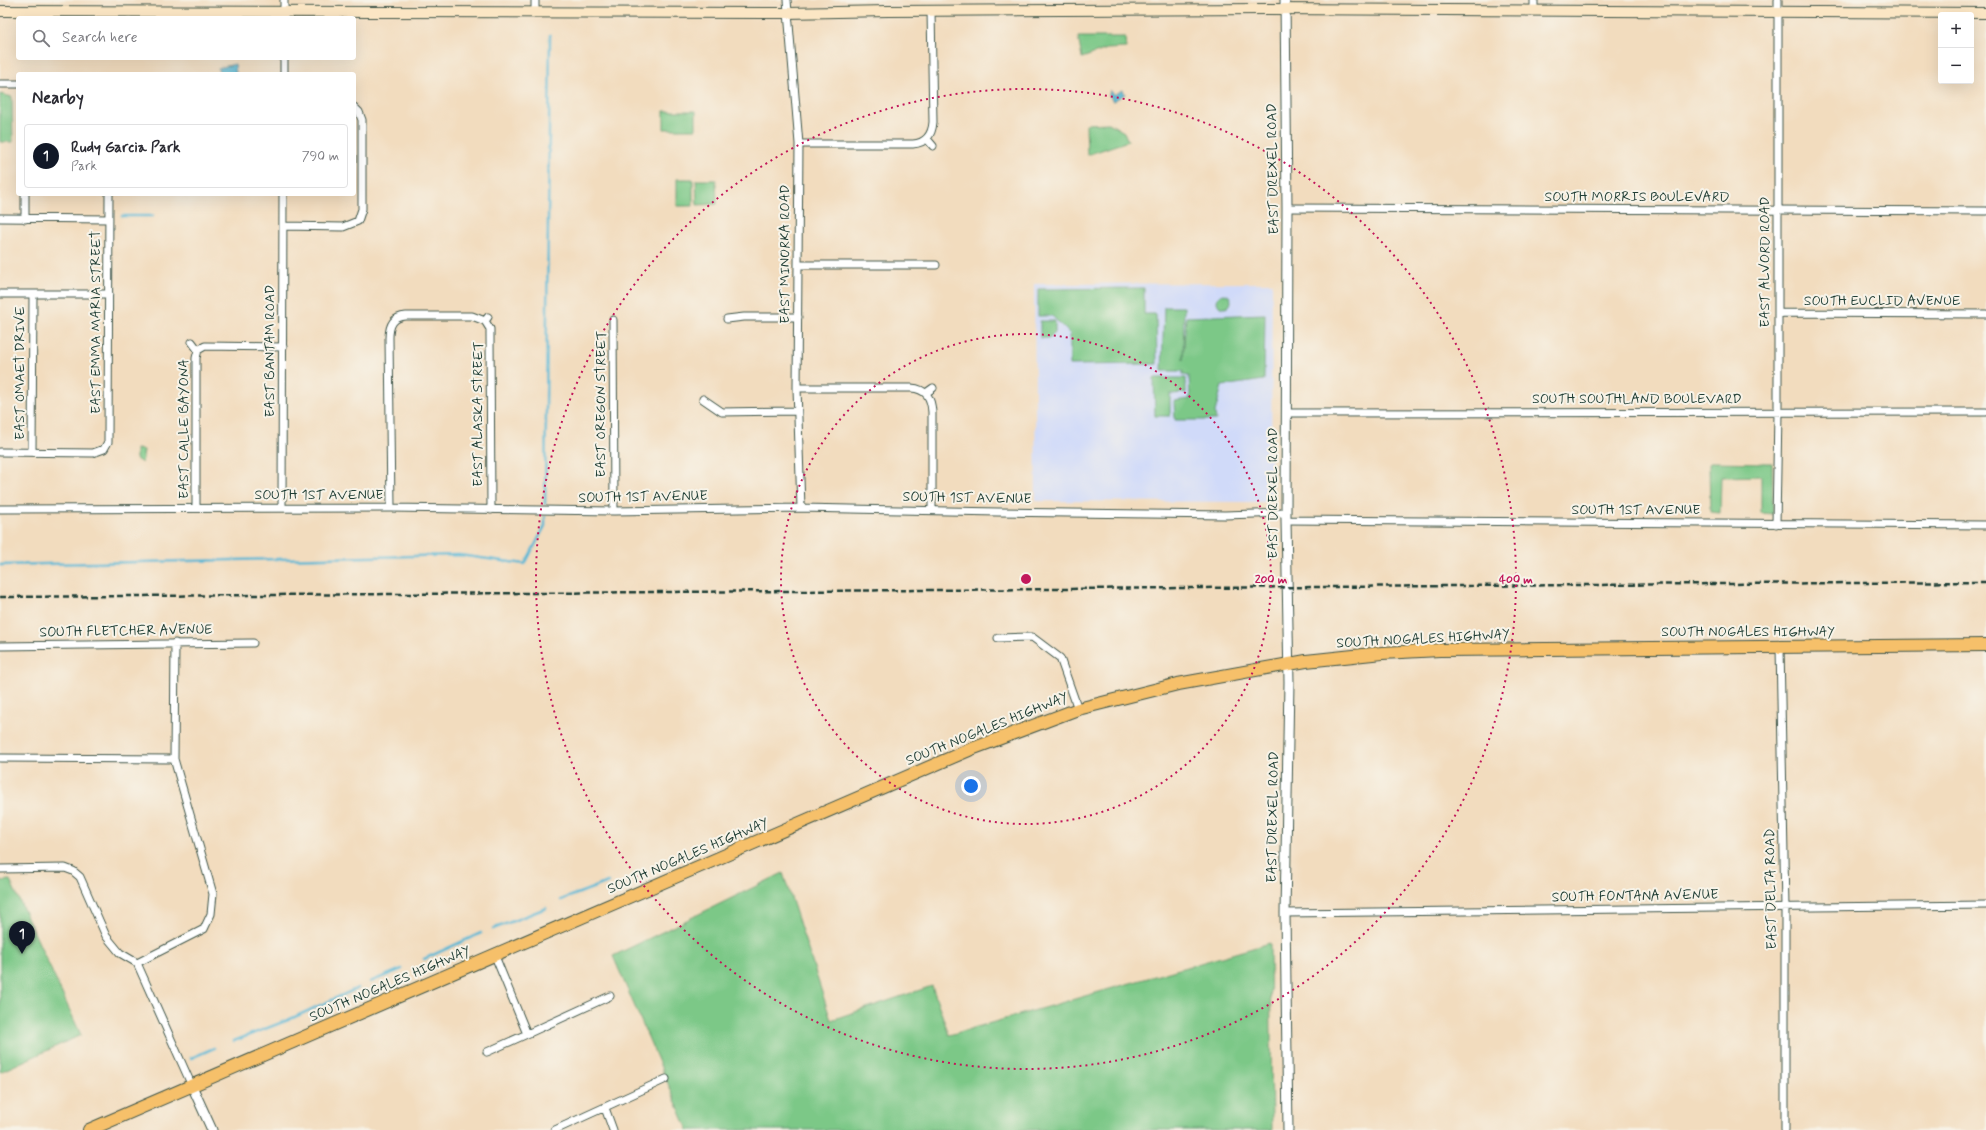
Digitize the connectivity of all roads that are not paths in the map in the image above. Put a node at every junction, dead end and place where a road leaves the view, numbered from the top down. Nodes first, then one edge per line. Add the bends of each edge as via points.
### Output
1 (284, 0) edge
2 (535, 0) edge
3 (787, 0) edge
4 (1534, 0) edge
5 (1778, 0) edge
6 (1285, 5) edge
7 (0, 11) edge
8 (931, 11) junction
9 (1534, 11) junction
10 (535, 12) junction
11 (1778, 12) junction
12 (787, 13) junction
13 (1986, 13) edge
14 (284, 15) edge
15 (284, 60) edge
16 (284, 72) edge
17 (0, 84) edge
18 (16, 84) edge
19 (357, 108) edge
20 (926, 139) junction
21 (799, 144) junction
22 (933, 146) dead end
23 (25, 196) edge
24 (109, 196) edge
25 (283, 196) edge
26 (1287, 208) junction
27 (1778, 210) junction
28 (1986, 211) edge
29 (0, 218) edge
30 (25, 219) junction
31 (109, 219) junction
32 (283, 226) junction
33 (798, 265) junction
34 (936, 265) dead end
35 (0, 294) edge
36 (33, 294) junction
37 (109, 294) junction
38 (1778, 313) junction
39 (1986, 314) edge
40 (798, 316) junction
41 (727, 319) dead end
42 (613, 320) dead end
43 (192, 342) dead end
44 (283, 347) junction
45 (198, 350) junction
46 (797, 388) junction
47 (933, 388) dead end
48 (926, 394) junction
49 (703, 399) dead end
50 (797, 412) junction
51 (1778, 412) junction
52 (1986, 412) edge
53 (1287, 413) junction
54 (0, 452) edge
55 (32, 452) junction
56 (196, 508) junction
57 (282, 508) junction
58 (391, 508) junction
59 (801, 508) junction
60 (0, 509) edge
61 (491, 510) junction
62 (932, 510) junction
63 (614, 511) junction
64 (1286, 517) junction
65 (1776, 524) junction
66 (1986, 525) edge
67 (998, 638) dead end
68 (253, 643) dead end
69 (175, 644) junction
70 (1986, 645) edge
71 (0, 646) edge
72 (1780, 647) junction
73 (1289, 665) junction
74 (1078, 709) junction
75 (0, 758) edge
76 (174, 759) junction
77 (0, 869) edge
78 (1986, 906) edge
79 (1785, 908) junction
80 (1285, 913) junction
81 (495, 956) junction
82 (137, 963) junction
83 (610, 996) dead end
84 (527, 1034) junction
85 (487, 1052) dead end
86 (666, 1079) dead end
87 (192, 1086) junction
88 (605, 1108) junction
89 (89, 1130) edge
90 (212, 1130) edge
91 (555, 1130) edge
92 (613, 1130) edge
93 (1288, 1130) edge
94 (1786, 1130) edge

1 - 14 street
2 - 10 street
3 - 12 street, EAST MINORKA ROAD
4 - 9 street
5 - 11 street, EAST ALVORD ROAD
6 - 8 main road
6 - 9 main road
6 - 26 street, EAST DREXEL ROAD
7 - 14 main road
8 - 12 main road
8 - 20 street via 933,122
9 - 11 main road
10 - 12 main road
10 - 14 main road
11 - 13 main road
11 - 27 street, EAST ALVORD ROAD
12 - 21 street, EAST MINORKA ROAD
15 - 16 street
17 - 18 street
19 - 32 street via 362,120 362,209 359,224 344,227
20 - 21 street via 913,144
20 - 22 street
21 - 33 street, EAST MINORKA ROAD
23 - 30 street
24 - 31 street, EAST EMMA MARIA STREET
25 - 32 street, EAST BANTAM ROAD
26 - 27 street, SOUTH MORRIS BOULEVARD
26 - 53 street, EAST DREXEL ROAD
27 - 28 street, SOUTH MORRIS BOULEVARD
27 - 38 street, EAST ALVORD ROAD
29 - 30 street
30 - 31 street
31 - 37 street, EAST EMMA MARIA STREET
32 - 44 street, EAST BANTAM ROAD
33 - 34 street
33 - 40 street, EAST MINORKA ROAD
35 - 36 street
36 - 37 street
36 - 55 street, EAST OMAET DRIVE
37 - 55 street, EAST EMMA MARIA STREET via 108,442 104,449 93,453
38 - 39 street, SOUTH EUCLID AVENUE
38 - 51 street, EAST ALVORD ROAD
40 - 41 street
40 - 46 street, EAST MINORKA ROAD
42 - 63 street, EAST OREGON STREET
43 - 45 street
44 - 45 street via 205,346
44 - 57 street, EAST BANTAM ROAD
45 - 56 street, EAST CALLE BAYONA
46 - 48 street via 918,388
46 - 50 street, EAST MINORKA ROAD
47 - 48 street
48 - 62 street via 932,412
49 - 50 street via 722,412
50 - 59 street, EAST MINORKA ROAD
51 - 52 street, SOUTH SOUTHLAND BOULEVARD
51 - 53 street, SOUTH SOUTHLAND BOULEVARD
51 - 65 street, EAST ALVORD ROAD
53 - 64 street, EAST DREXEL ROAD
54 - 55 street
56 - 57 street, SOUTH 1ST AVENUE
56 - 60 street, SOUTH 1ST AVENUE
57 - 58 street, SOUTH 1ST AVENUE
58 - 61 street, SOUTH 1ST AVENUE
58 - 61 street, EAST ALASKA STREET via 390,319 401,316 477,316 486,319 490,329
59 - 62 street, SOUTH 1ST AVENUE
59 - 63 street, SOUTH 1ST AVENUE
61 - 63 street, SOUTH 1ST AVENUE
62 - 64 street, SOUTH 1ST AVENUE
64 - 65 street, SOUTH 1ST AVENUE
64 - 73 street, EAST DREXEL ROAD
65 - 66 street, SOUTH 1ST AVENUE
67 - 74 street via 1032,638 1060,658
68 - 69 street, SOUTH FLETCHER AVENUE
69 - 71 street, SOUTH FLETCHER AVENUE
69 - 76 street
70 - 72 main road, SOUTH NOGALES HIGHWAY
72 - 73 main road, SOUTH NOGALES HIGHWAY via 1440,650 1382,653
72 - 79 street, EAST DELTA ROAD
73 - 74 main road, SOUTH NOGALES HIGHWAY via 1178,684
73 - 80 street, EAST DREXEL ROAD
74 - 81 main road, SOUTH NOGALES HIGHWAY via 969,750
75 - 76 street
76 - 82 street via 213,894 211,914 204,929
77 - 82 street via 61,868 73,871 83,882 106,936 120,953
78 - 79 street, SOUTH FONTANA AVENUE
79 - 80 street, SOUTH FONTANA AVENUE
79 - 94 street, EAST DELTA ROAD
80 - 93 street, EAST DREXEL ROAD
81 - 84 street
81 - 87 main road, SOUTH NOGALES HIGHWAY
82 - 87 street
83 - 84 street
84 - 85 street
86 - 88 street
87 - 89 main road, SOUTH NOGALES HIGHWAY
87 - 90 street
88 - 91 street
88 - 92 street

